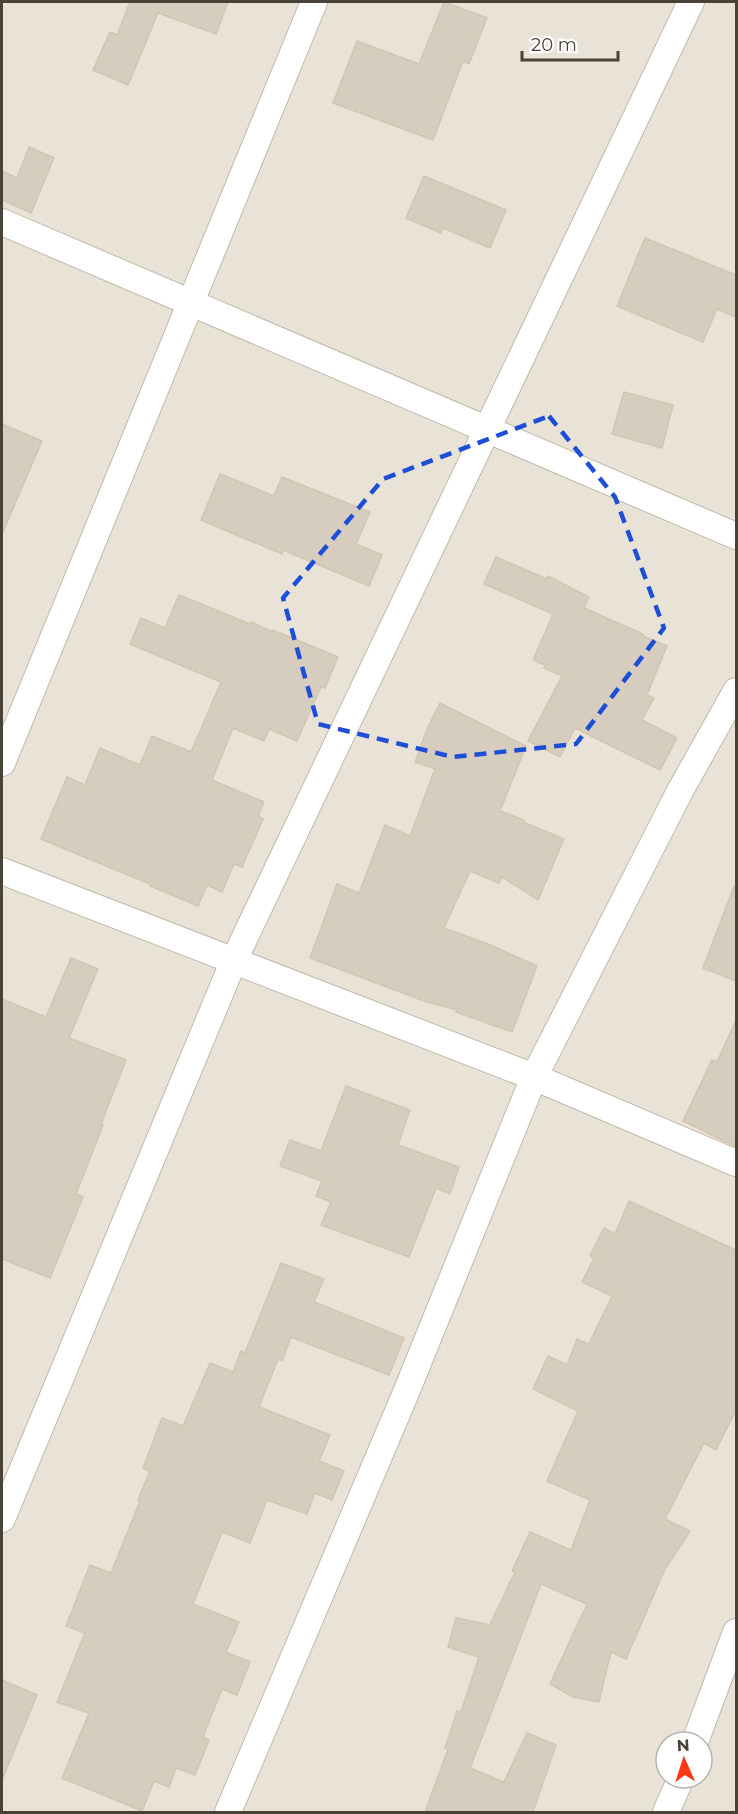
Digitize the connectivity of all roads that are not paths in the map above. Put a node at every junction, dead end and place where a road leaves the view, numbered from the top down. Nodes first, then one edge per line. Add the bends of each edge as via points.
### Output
1 (314, 2) edge
2 (691, 2) edge
3 (2, 222) edge
4 (189, 302) junction
5 (486, 430) junction
6 (736, 536) edge
7 (736, 691) edge
8 (2, 763) edge
9 (2, 871) edge
10 (234, 960) junction
11 (534, 1077) junction
12 (736, 1162) edge
13 (2, 1519) edge
14 (736, 1632) edge
15 (699, 1730) edge
16 (676, 1790) edge
17 (228, 1812) edge
18 (666, 1812) edge

1 - 4 street
2 - 5 street
3 - 4 street
4 - 5 street
4 - 8 street
5 - 6 street
5 - 10 street
7 - 11 street via 680,791
9 - 10 street
10 - 11 street
10 - 13 street
11 - 12 street
11 - 17 street via 405,1395
14 - 15 street
16 - 18 street

